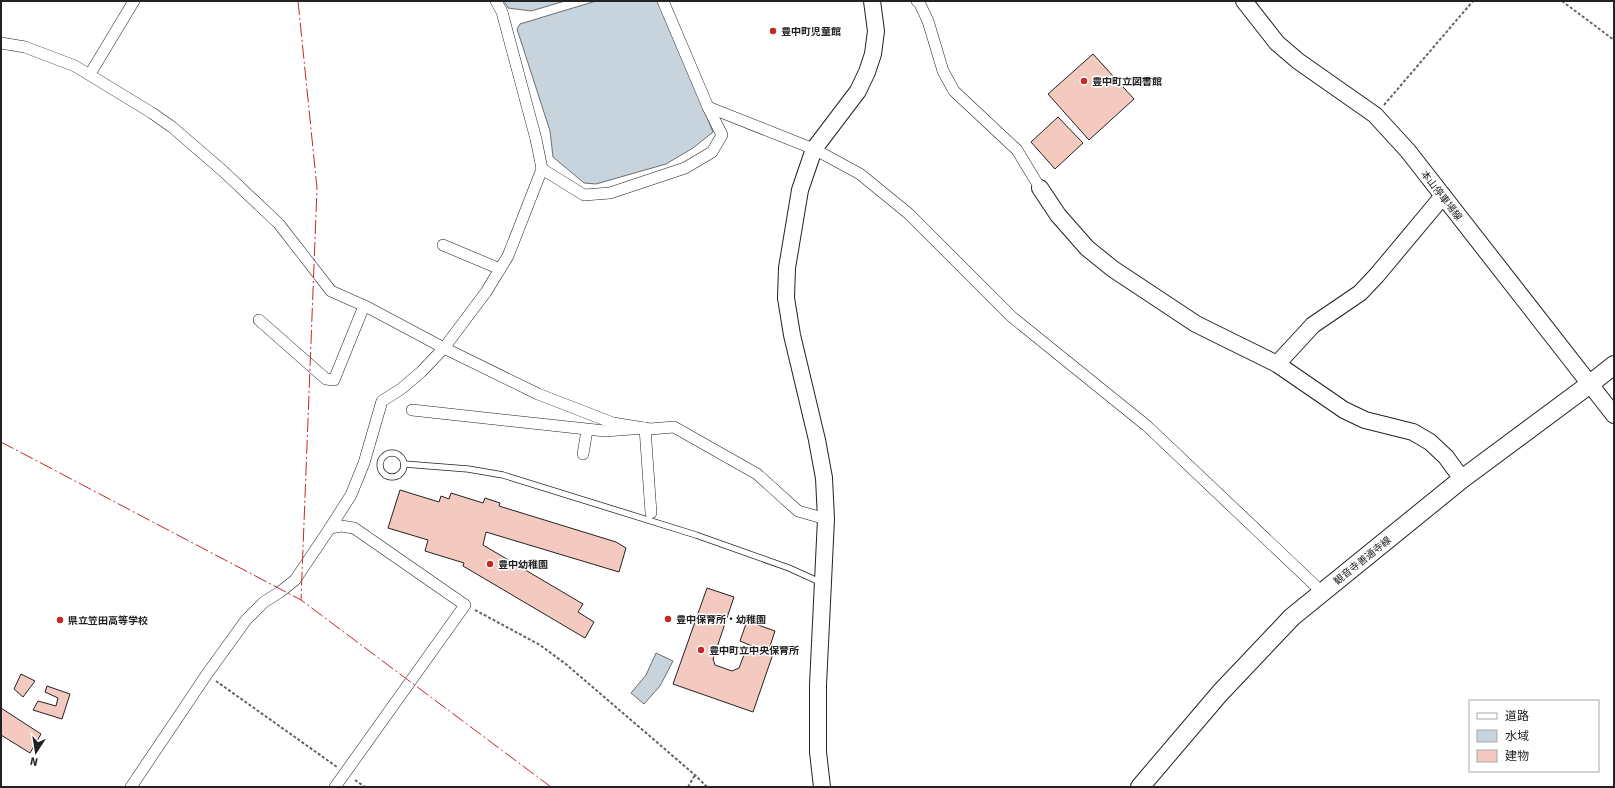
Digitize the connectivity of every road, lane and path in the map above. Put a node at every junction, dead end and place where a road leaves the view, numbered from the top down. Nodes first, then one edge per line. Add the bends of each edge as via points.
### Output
1 (134, 1) edge
2 (496, 1) edge
3 (663, 1) edge
4 (872, 1) edge
5 (920, 1) edge
6 (1244, 1) edge
7 (1472, 1) edge
8 (1562, 1) edge
9 (1614, 40) edge
10 (1, 43) edge
11 (90, 74) junction
12 (708, 107) junction
13 (1375, 115) junction
14 (814, 149) junction
15 (542, 169) junction
16 (1040, 188) joint
17 (1443, 196) junction
18 (443, 245) dead end
19 (500, 269) junction
20 (364, 306) junction
21 (259, 320) dead end
22 (444, 348) junction
23 (1277, 364) junction
24 (1614, 365) edge
25 (1590, 384) junction
26 (412, 410) dead end
27 (1614, 415) edge
28 (645, 428) junction
29 (587, 430) junction
30 (583, 454) dead end
31 (404, 464) junction
32 (1462, 479) junction
33 (651, 513) dead end
34 (826, 519) junction
35 (330, 528) junction
36 (824, 584) junction
37 (1322, 592) junction
38 (466, 605) junction
39 (207, 674) junction
40 (345, 773) junction
41 (695, 775) junction
42 (131, 787) edge
43 (335, 787) edge
44 (365, 787) edge
45 (688, 787) edge
46 (707, 787) edge
47 (822, 787) edge
48 (1140, 787) edge

1 - 11 street
2 - 15 street via 504,19
3 - 12 street
4 - 14 street via 876,31 873,54 867,72 858,91
5 - 16 street via 943,71 954,91 1017,150
6 - 13 street, 本山停車場線 via 1287,52
7 - 13 path
8 - 9 path
10 - 11 street via 25,48
11 - 20 street via 172,127 279,224 331,291
12 - 14 street
12 - 15 street via 722,134 712,152 685,168 610,193 584,195
13 - 17 street, 本山停車場線 via 1408,151
14 - 34 street via 800,190 787,268 786,298 792,335 818,440 824,478
14 - 37 street via 860,174 909,214 1012,317 1147,426
15 - 19 street via 508,256
16 - 23 street via 1058,215 1088,248 1113,269 1196,324
17 - 23 street via 1378,275 1360,293 1313,325
17 - 25 street, 本山停車場線
18 - 19 street
19 - 22 street
20 - 21 street via 334,380 326,379
20 - 22 street
22 - 28 street via 538,394 613,423
22 - 35 street via 421,372 382,402 364,463 351,495
23 - 32 street via 1344,410 1365,420 1413,432 1430,442 1446,457
24 - 25 main road, 観音寺善通寺線
25 - 27 street, 本山停車場線
25 - 32 main road, 観音寺善通寺線
26 - 29 street
28 - 29 street via 605,432
28 - 33 street
28 - 34 street via 674,427 757,474 798,511
29 - 30 street
31 - 31 lane via 400,475 392,477 385,475 380,469 380,461 386,454 394,453 401,457
31 - 36 lane via 468,469 503,475 696,535 789,568
32 - 37 main road, 観音寺善通寺線
34 - 36 street
35 - 38 street via 354,528
35 - 39 street via 294,580 255,610
36 - 47 street via 818,686 818,752
37 - 48 main road, 観音寺善通寺線 via 1292,617 1225,688
38 - 40 street
38 - 41 path via 540,646 568,665
39 - 40 path
39 - 42 street
40 - 43 street
40 - 44 path
41 - 45 path
41 - 46 path

